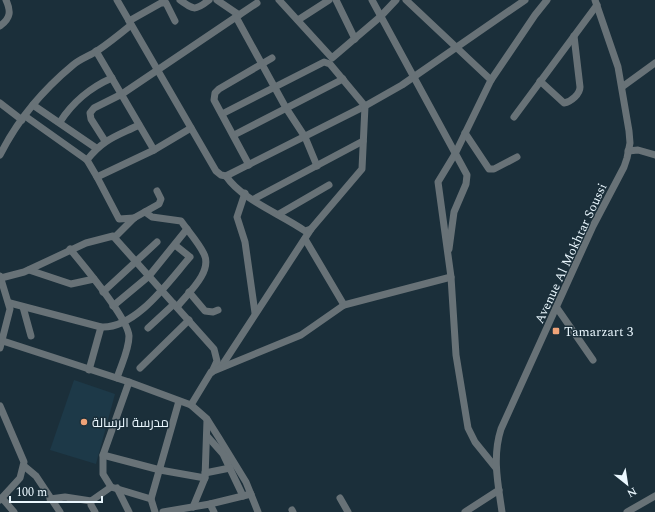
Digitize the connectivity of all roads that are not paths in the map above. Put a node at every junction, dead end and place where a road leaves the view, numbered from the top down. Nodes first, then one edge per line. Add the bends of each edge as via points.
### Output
1 (6, 0) edge
2 (117, 0) edge
3 (180, 0) edge
4 (209, 0) edge
5 (217, 0) edge
6 (279, 0) edge
7 (329, 0) edge
8 (336, 0) edge
9 (372, 0) edge
10 (396, 0) edge
11 (406, 0) edge
12 (525, 0) edge
13 (547, 0) edge
14 (259, 1) edge
15 (596, 3) edge
16 (238, 16) junction
17 (380, 17) junction
18 (298, 20) junction
19 (176, 21) dead end
20 (130, 23) junction
21 (0, 26) edge
22 (574, 36) junction
23 (355, 39) junction
24 (456, 48) junction
25 (96, 51) junction
26 (272, 58) dead end
27 (655, 63) edge
28 (262, 64) junction
29 (156, 70) junction
30 (415, 77) junction
31 (112, 78) junction
32 (343, 79) junction
33 (491, 80) junction
34 (540, 81) junction
35 (274, 86) junction
36 (622, 87) junction
37 (122, 94) junction
38 (0, 103) edge
39 (33, 105) junction
40 (365, 106) junction
41 (286, 108) junction
42 (222, 114) junction
43 (514, 117) dead end
44 (23, 118) junction
45 (60, 122) junction
46 (139, 125) junction
47 (191, 128) junction
48 (465, 133) junction
49 (234, 135) junction
50 (305, 137) junction
51 (105, 141) junction
52 (363, 141) junction
53 (96, 148) junction
54 (154, 150) junction
55 (628, 152) junction
56 (455, 154) junction
57 (0, 155) edge
58 (655, 155) edge
59 (517, 157) dead end
60 (87, 160) junction
61 (249, 165) junction
62 (317, 166) junction
63 (226, 176) junction
64 (97, 177) junction
65 (329, 185) dead end
66 (157, 191) dead end
67 (245, 193) junction
68 (254, 199) junction
69 (145, 212) junction
70 (279, 214) junction
71 (134, 218) junction
72 (311, 229) junction
73 (187, 230) junction
74 (115, 237) junction
75 (305, 239) junction
76 (157, 242) dead end
77 (175, 244) junction
78 (199, 246) junction
79 (70, 249) junction
80 (448, 256) junction
81 (190, 257) junction
82 (135, 261) junction
83 (29, 270) junction
84 (149, 276) junction
85 (0, 277) edge
86 (451, 277) junction
87 (94, 279) junction
88 (162, 291) junction
89 (104, 292) junction
90 (189, 292) junction
91 (10, 303) junction
92 (344, 305) junction
93 (113, 306) junction
94 (176, 306) junction
95 (23, 307) junction
96 (557, 308) junction
97 (218, 310) dead end
98 (255, 313) junction
99 (189, 320) junction
100 (124, 323) junction
101 (101, 327) junction
102 (148, 328) dead end
103 (31, 336) dead end
104 (1, 343) edge
105 (593, 360) dead end
106 (221, 367) junction
107 (140, 368) dead end
108 (89, 370) junction
109 (212, 372) junction
110 (117, 378) junction
111 (128, 382) junction
112 (179, 401) junction
113 (191, 405) junction
114 (1, 408) edge
115 (207, 419) junction
116 (207, 436) junction
117 (103, 455) junction
118 (24, 466) junction
119 (230, 468) junction
120 (496, 468) junction
121 (160, 470) junction
122 (205, 475) junction
123 (114, 488) junction
124 (499, 490) junction
125 (251, 494) junction
126 (243, 496) junction
127 (655, 496) edge
128 (340, 498) dead end
129 (1, 499) edge
130 (50, 499) junction
131 (150, 499) junction
132 (91, 501) junction
133 (210, 504) junction
134 (193, 507) junction
135 (172, 511) edge
136 (14, 512) edge
137 (60, 512) edge
138 (95, 512) edge
139 (129, 512) edge
140 (155, 512) edge
141 (163, 512) edge
142 (214, 512) edge
143 (258, 512) edge
144 (348, 512) edge
145 (465, 512) edge
146 (502, 512) edge
147 (627, 512) edge

1 - 21 street via 10,14
2 - 20 street
3 - 4 street via 192,9
5 - 16 street
6 - 18 street
7 - 18 street
8 - 23 street
9 - 17 street
10 - 17 street
11 - 24 street
12 - 24 street
13 - 33 street
14 - 16 street
15 - 22 street
15 - 36 street, Avenue Al Mokhtar Soussi via 618,66
16 - 28 street
16 - 29 street
17 - 23 street
17 - 30 street
18 - 23 street via 330,57 336,56
19 - 20 street via 166,4 161,3
20 - 25 street
20 - 29 street
22 - 34 street
22 - 34 street via 579,92 564,103
24 - 30 street
24 - 33 street
25 - 31 street
25 - 39 street via 74,64
26 - 28 street
27 - 36 street
28 - 35 street
28 - 42 street via 215,93 214,100
29 - 37 street
29 - 47 street
30 - 40 street
30 - 56 street
31 - 37 street
31 - 45 street via 97,84 86,93
32 - 35 street via 330,64 324,62
32 - 40 street
32 - 41 street
33 - 48 street
34 - 43 street
35 - 41 street
35 - 42 street
36 - 55 street, Avenue Al Mokhtar Soussi via 630,143
37 - 46 street
37 - 51 street via 91,110 91,119
38 - 44 street
39 - 44 street
39 - 45 street
40 - 50 street
40 - 52 street
41 - 49 street
41 - 50 street
42 - 49 street
44 - 57 street
44 - 60 street
45 - 53 street
46 - 51 street
46 - 54 street
47 - 54 street
47 - 63 street via 216,170
48 - 56 street
48 - 59 street via 489,169
49 - 61 street
50 - 61 street
50 - 62 street
51 - 53 street
52 - 62 street
52 - 72 street via 364,163 360,174
53 - 60 street
54 - 64 street
55 - 58 street via 638,150
55 - 96 street, Avenue Al Mokhtar Soussi via 624,167 592,226
56 - 80 street via 438,182
56 - 80 street via 467,179 454,212
60 - 64 street
61 - 63 street
62 - 68 street
63 - 67 street via 233,186
64 - 71 street via 119,219
65 - 70 street
66 - 69 street via 161,199 159,204
67 - 68 street
67 - 98 street via 237,217 245,242
68 - 70 street
69 - 71 street
69 - 73 street via 152,217 180,221
70 - 72 street via 305,231
71 - 74 street
72 - 75 street
73 - 77 street
73 - 78 street
74 - 79 street via 109,236
74 - 82 street
75 - 92 street
75 - 98 street
76 - 82 street
77 - 81 street
77 - 84 street
78 - 81 street
78 - 90 street via 205,255 206,266
79 - 83 street
79 - 87 street
80 - 86 street
81 - 88 street
82 - 84 street
82 - 89 street
83 - 85 street
83 - 87 street via 71,284
84 - 88 street
84 - 93 street
85 - 91 street
86 - 92 street
86 - 120 street via 456,356 468,428 475,442
87 - 89 street
88 - 94 street
88 - 100 street
89 - 93 street
90 - 94 street
90 - 97 street via 206,311
91 - 95 street
91 - 104 street via 10,316
92 - 106 street via 301,335
93 - 100 street
94 - 99 street
94 - 102 street
95 - 101 street
95 - 103 street
96 - 105 street
96 - 120 street, Avenue Al Mokhtar Soussi via 501,429
98 - 106 street
99 - 107 street
99 - 109 street via 214,349 217,361
100 - 101 street via 110,328
100 - 110 street via 129,338
101 - 108 street
104 - 108 street
106 - 109 street
108 - 110 street
109 - 113 street
110 - 111 street
111 - 112 street
111 - 117 street
112 - 113 street
112 - 121 street
113 - 115 street
114 - 118 street
115 - 116 street
115 - 125 street
116 - 119 street via 223,454
116 - 122 street
117 - 121 street
117 - 123 street via 103,474
118 - 129 street via 20,478
118 - 130 street via 36,476
119 - 122 street
119 - 126 street
120 - 124 street, Avenue Al Mokhtar Soussi
121 - 122 street
121 - 131 street
122 - 134 street
123 - 131 street
123 - 132 street
123 - 139 street
124 - 145 street
124 - 146 street, Avenue Al Mokhtar Soussi
125 - 126 street
125 - 143 street
126 - 133 street
127 - 147 street
128 - 144 street
129 - 136 street
130 - 132 street via 64,497
130 - 137 street
131 - 140 street
132 - 138 street via 90,505
133 - 134 street
133 - 142 street
134 - 135 street
135 - 141 street

